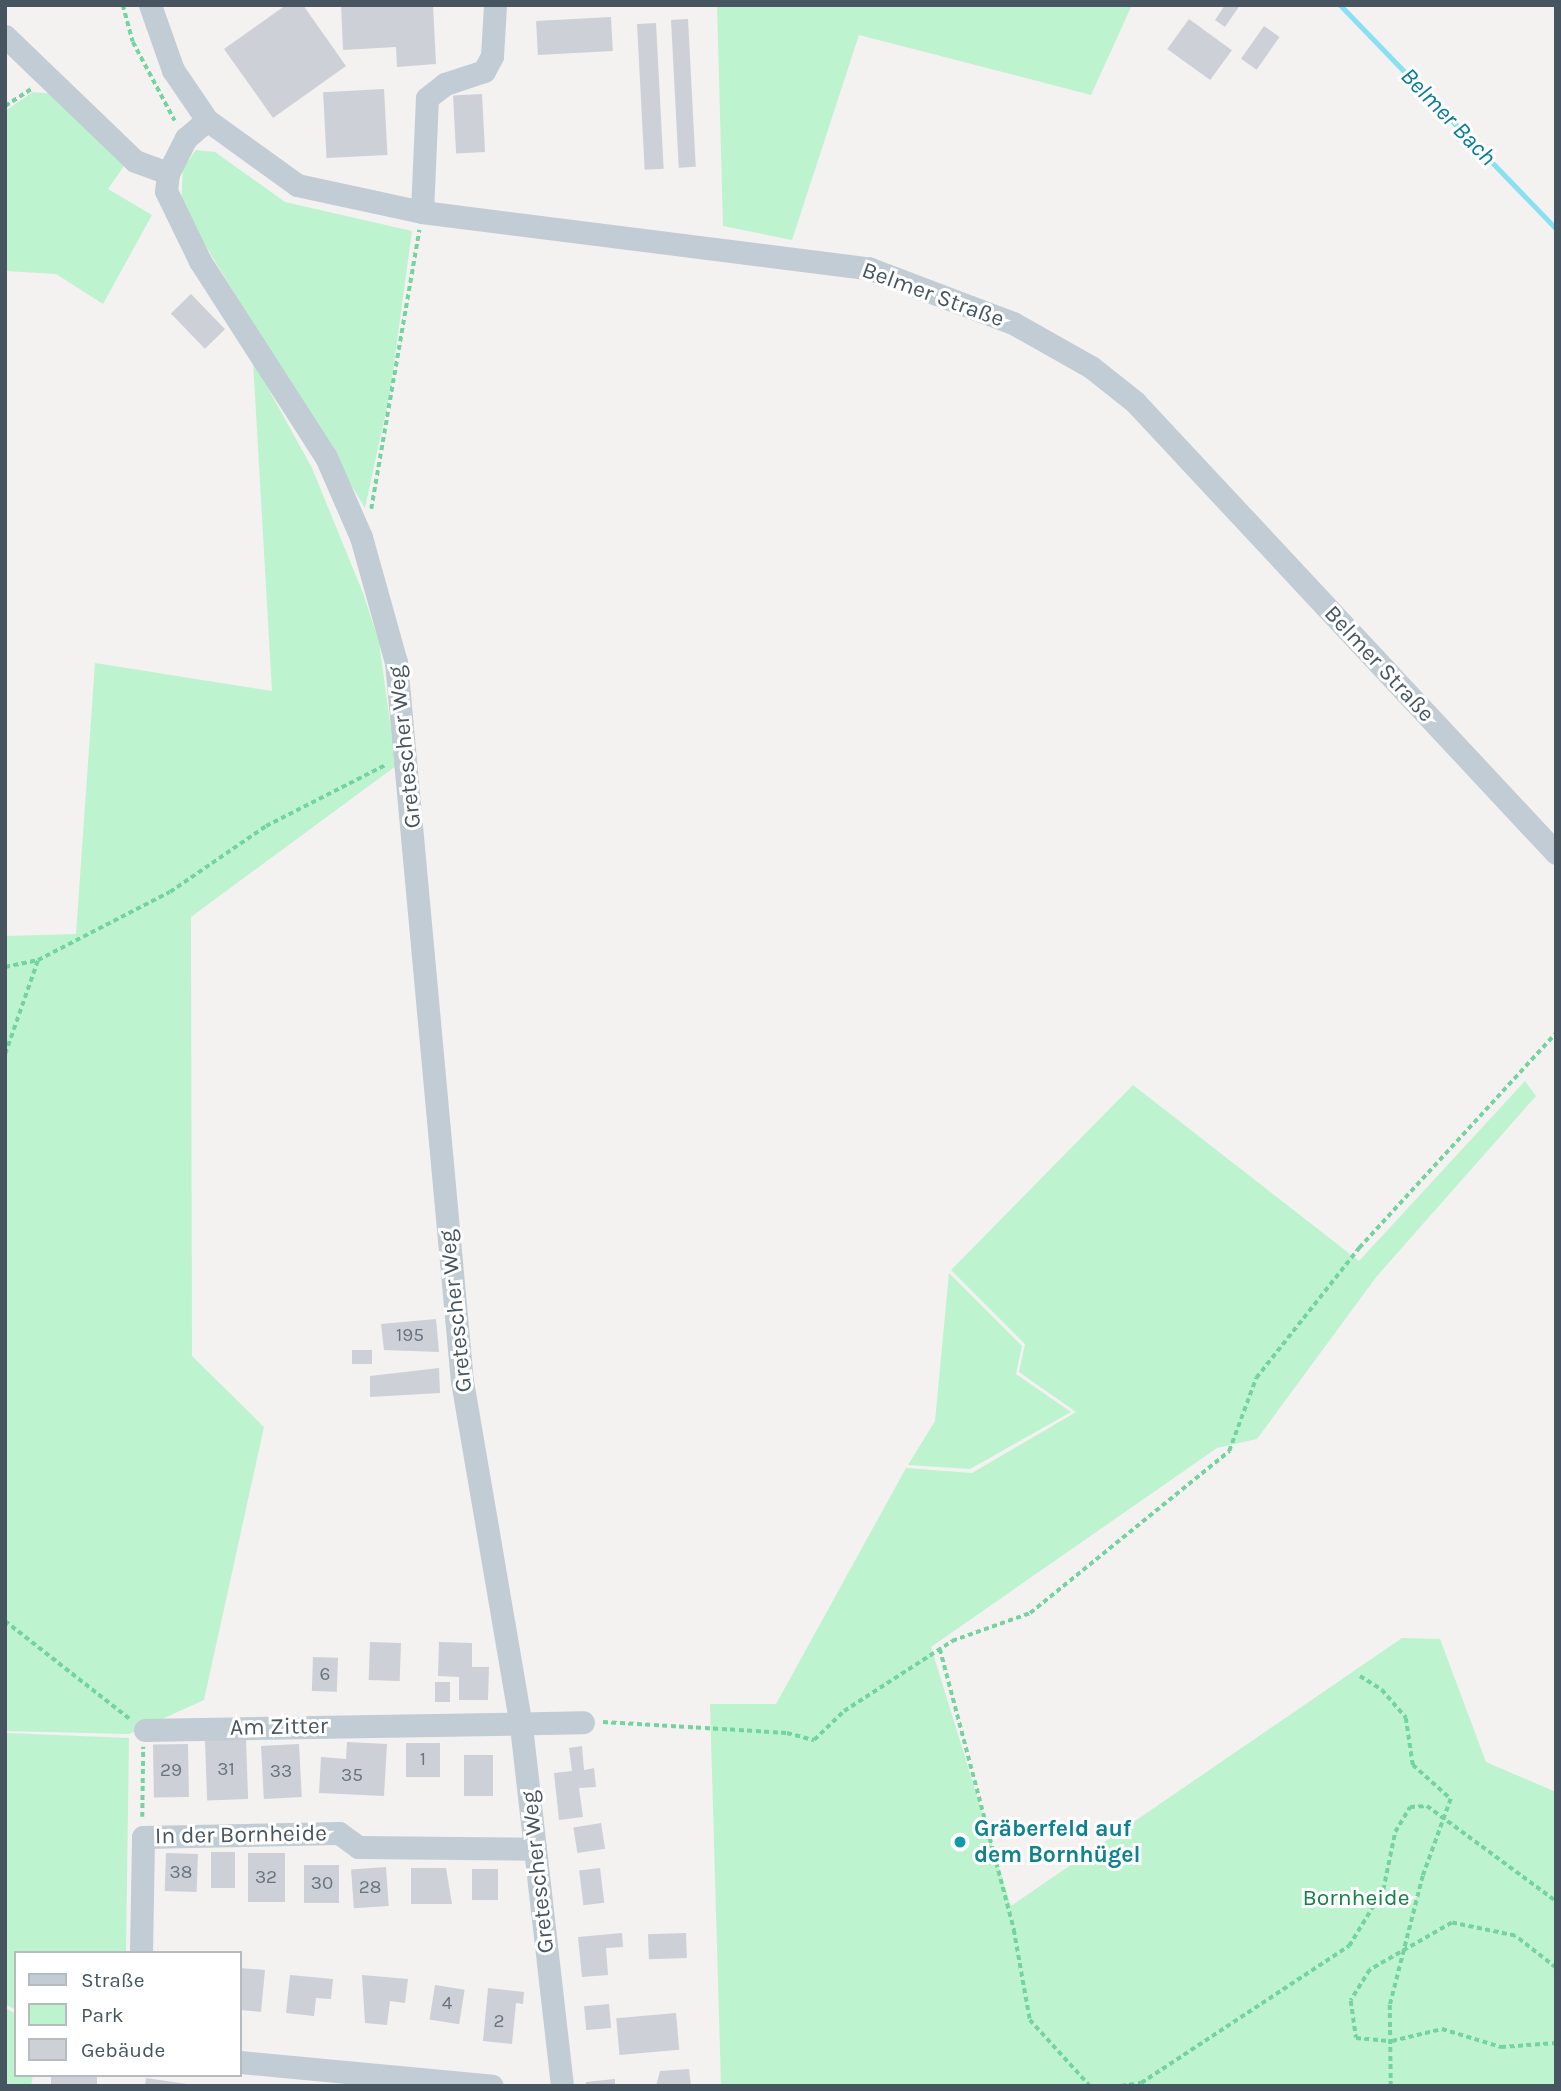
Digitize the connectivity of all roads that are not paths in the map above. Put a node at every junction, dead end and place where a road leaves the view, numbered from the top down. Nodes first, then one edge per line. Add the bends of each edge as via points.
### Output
1 (149, 5) edge
2 (495, 5) edge
3 (5, 36) edge
4 (207, 120) junction
5 (168, 173) junction
6 (422, 212) junction
7 (1556, 853) edge
8 (583, 1722) road end
9 (521, 1726) junction
10 (145, 1730) road end
11 (535, 1849) junction
12 (141, 1951) edge
13 (242, 2063) edge
14 (270, 2075) edge
15 (492, 2086) edge
16 (562, 2086) edge

1 - 4 street, Belmer Straße via 173,70
2 - 6 street via 492,56 484,71 445,84 427,98
3 - 5 street via 135,161
4 - 5 street via 186,138
4 - 6 street, Belmer Straße via 297,186
5 - 9 street, Gretescher Weg via 166,191 176,216 300,413 361,537 396,662 408,754 462,1381
6 - 7 street, Belmer Straße via 868,268 1013,323 1135,402
8 - 9 street, Am Zitter
9 - 10 street, Am Zitter
9 - 11 street, Gretescher Weg
11 - 12 street, In der Bornheide via 358,1847 339,1833 143,1838
11 - 16 street, Gretescher Weg
13 - 14 street
14 - 15 street

